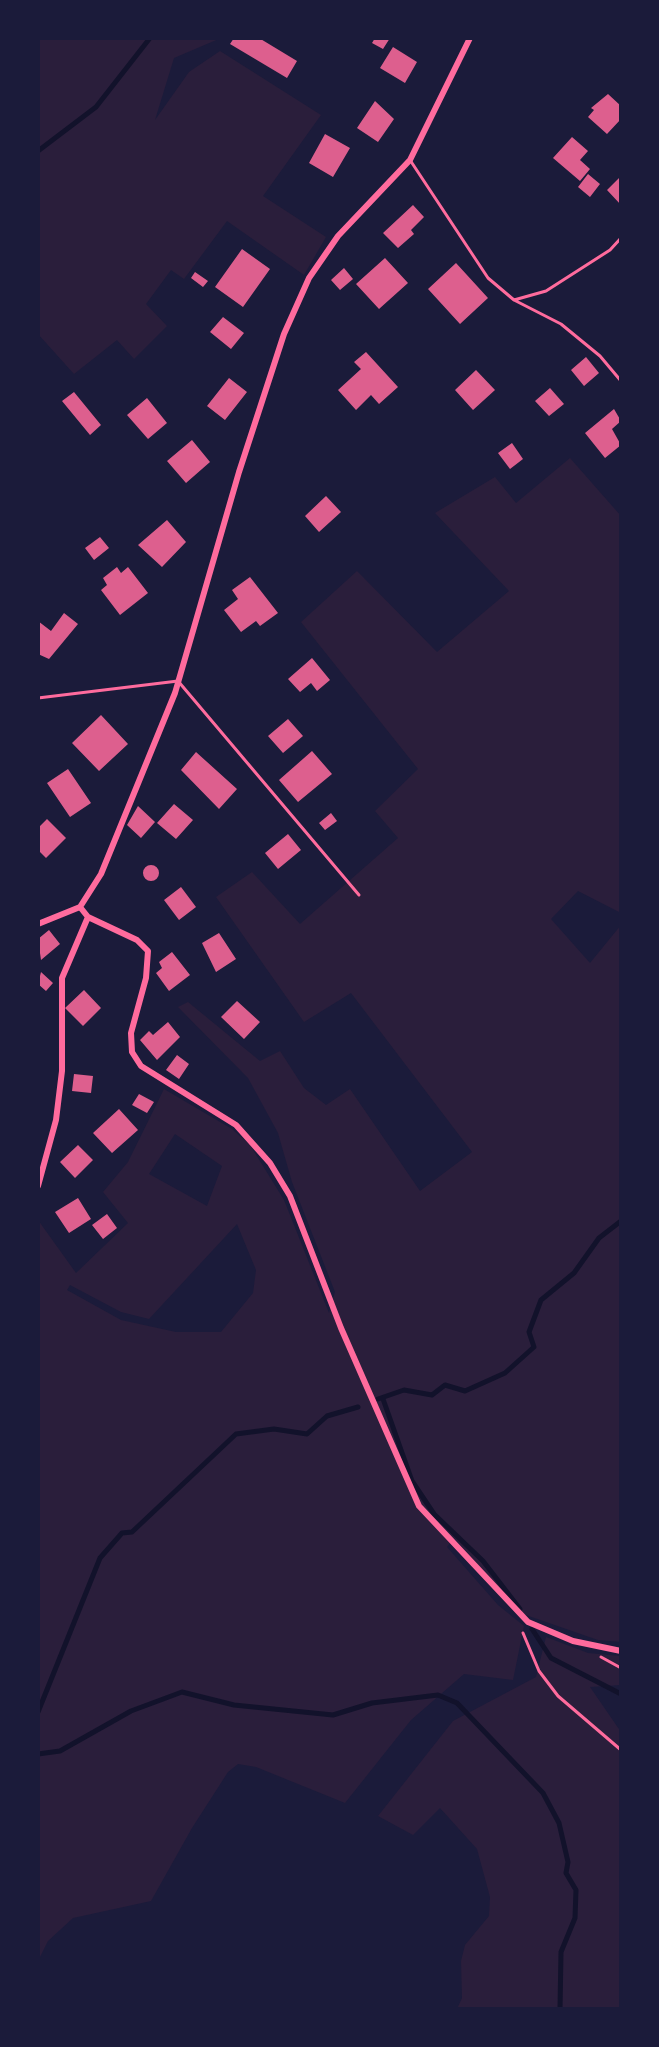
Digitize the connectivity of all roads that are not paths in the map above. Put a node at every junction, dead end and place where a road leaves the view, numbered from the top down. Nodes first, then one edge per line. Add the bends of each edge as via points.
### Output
1 (470, 38) edge
2 (410, 160) junction
3 (621, 238) edge
4 (514, 300) junction
5 (621, 381) edge
6 (178, 681) junction
7 (38, 698) edge
8 (359, 895) dead end
9 (80, 907) junction
10 (88, 917) junction
11 (38, 924) edge
12 (38, 1186) edge
13 (621, 1651) edge

1 - 2 street
2 - 4 lane via 488,278
2 - 6 street via 338,236 284,334
3 - 4 lane via 546,291
4 - 5 lane via 561,324
6 - 7 lane
6 - 8 lane
6 - 9 street via 101,874
9 - 10 street
9 - 11 street
10 - 12 street via 62,978 62,1071 56,1120
10 - 13 street via 137,940 148,951 131,1033 132,1052 141,1066 236,1125 270,1163 290,1196 419,1506 528,1622

